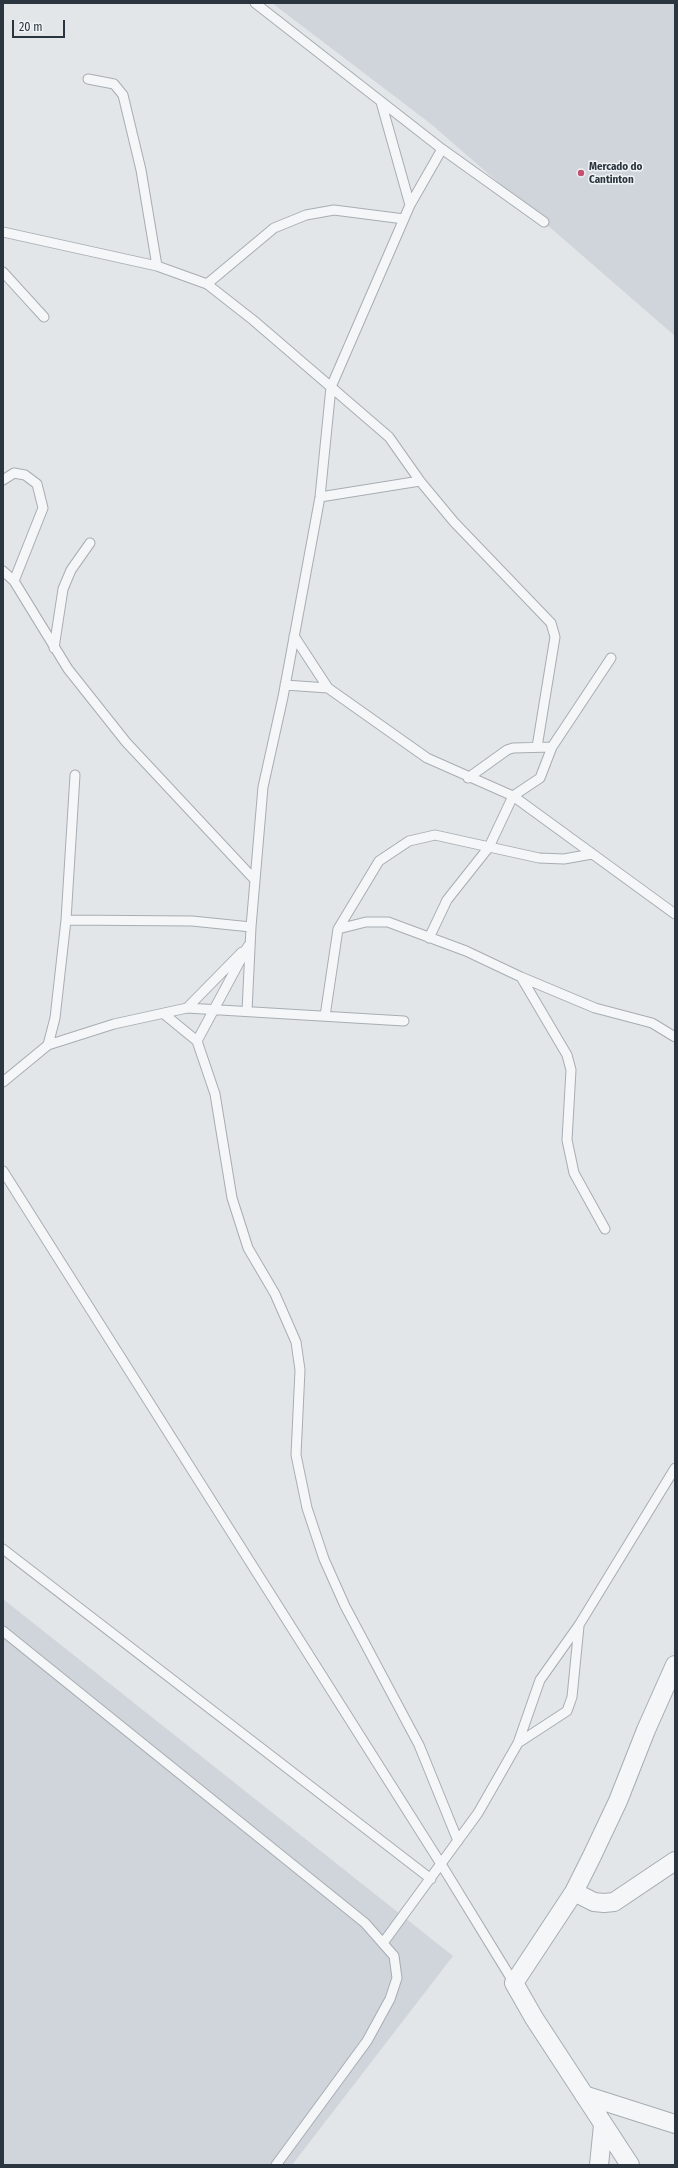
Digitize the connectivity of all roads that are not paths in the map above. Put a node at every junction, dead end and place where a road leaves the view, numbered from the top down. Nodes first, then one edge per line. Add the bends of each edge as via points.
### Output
1 (255, 3) edge
2 (88, 80) dead end
3 (381, 102) junction
4 (442, 149) junction
5 (410, 205) junction
6 (404, 219) junction
7 (544, 222) dead end
8 (3, 232) edge
9 (157, 266) junction
10 (3, 272) edge
11 (207, 284) junction
12 (44, 317) dead end
13 (331, 387) junction
14 (3, 480) edge
15 (420, 481) junction
16 (320, 497) junction
17 (90, 543) dead end
18 (3, 571) edge
19 (14, 581) junction
20 (294, 636) junction
21 (54, 648) junction
22 (610, 658) dead end
23 (285, 685) junction
24 (328, 688) junction
25 (538, 747) junction
26 (552, 747) junction
27 (75, 775) dead end
28 (468, 778) junction
29 (513, 796) junction
30 (489, 847) junction
31 (592, 854) junction
32 (254, 879) junction
33 (675, 914) edge
34 (66, 920) junction
35 (251, 927) junction
36 (338, 929) junction
37 (429, 938) junction
38 (250, 944) junction
39 (521, 977) junction
40 (187, 1008) junction
41 (214, 1009) junction
42 (247, 1011) junction
43 (164, 1014) junction
44 (325, 1016) junction
45 (404, 1021) dead end
46 (675, 1036) edge
47 (196, 1041) junction
48 (48, 1044) junction
49 (3, 1082) edge
50 (3, 1170) edge
51 (605, 1229) dead end
52 (675, 1468) edge
53 (3, 1549) edge
54 (579, 1625) junction
55 (3, 1631) edge
56 (675, 1665) edge
57 (518, 1743) junction
58 (458, 1841) junction
59 (675, 1861) edge
60 (441, 1864) junction
61 (430, 1879) junction
62 (574, 1892) junction
63 (383, 1943) junction
64 (514, 1984) junction
65 (584, 2095) junction
66 (675, 2124) edge
67 (602, 2125) junction
68 (276, 2165) edge
69 (599, 2165) edge
70 (630, 2165) edge

1 - 3 lane
2 - 9 lane via 114,84 123,95 141,170
3 - 4 lane
3 - 5 lane
4 - 5 lane
4 - 7 lane
5 - 6 lane
6 - 11 lane via 334,210 306,215 274,228
6 - 13 lane
8 - 9 lane
9 - 11 lane
10 - 12 lane
11 - 13 lane
13 - 15 lane via 389,437
13 - 16 lane
14 - 19 lane via 14,473 25,475 37,484 43,508
15 - 16 lane
15 - 25 lane via 454,522 551,623 555,637
16 - 20 lane
17 - 21 lane via 70,570 62,589
18 - 19 lane
19 - 21 lane
20 - 23 lane
20 - 24 lane
21 - 32 lane via 126,742
22 - 26 lane
23 - 24 lane
23 - 32 lane via 263,787
24 - 28 lane via 427,758
25 - 26 lane
25 - 28 lane via 507,750
26 - 29 lane via 540,778
27 - 34 lane
28 - 29 lane
29 - 30 lane
29 - 31 lane
30 - 31 lane via 539,858 564,859
30 - 36 lane via 435,835 409,841 380,860
30 - 37 lane via 447,900
31 - 33 lane
32 - 35 lane
34 - 35 lane via 192,921
34 - 48 lane via 55,1018
35 - 38 lane
36 - 37 lane via 366,922 388,922
36 - 44 lane
37 - 39 lane via 466,951
38 - 40 lane
38 - 41 lane
38 - 42 lane
39 - 46 lane via 595,1008 652,1023
39 - 51 lane via 567,1055 571,1070 567,1140 574,1173
40 - 41 lane
40 - 43 lane
41 - 42 lane
41 - 47 lane
42 - 44 lane
43 - 47 lane
43 - 48 lane via 114,1024
44 - 45 lane
47 - 58 lane via 215,1094 232,1198 248,1248 275,1294 296,1342 300,1370 296,1455 307,1508 324,1559 345,1606 419,1745
48 - 49 lane
50 - 60 lane
52 - 54 lane
53 - 61 lane
54 - 57 lane via 540,1680
54 - 57 lane via 572,1698 567,1711
55 - 63 lane via 365,1923
56 - 62 street via 618,1801
57 - 58 lane via 478,1813
58 - 60 lane
59 - 62 street via 614,1902 594,1902
60 - 61 lane
60 - 64 lane
61 - 63 lane
62 - 64 street
63 - 68 lane via 394,1956 398,1978 390,1999 367,2041
64 - 65 street
65 - 66 street
65 - 67 street
67 - 69 street
67 - 70 street

